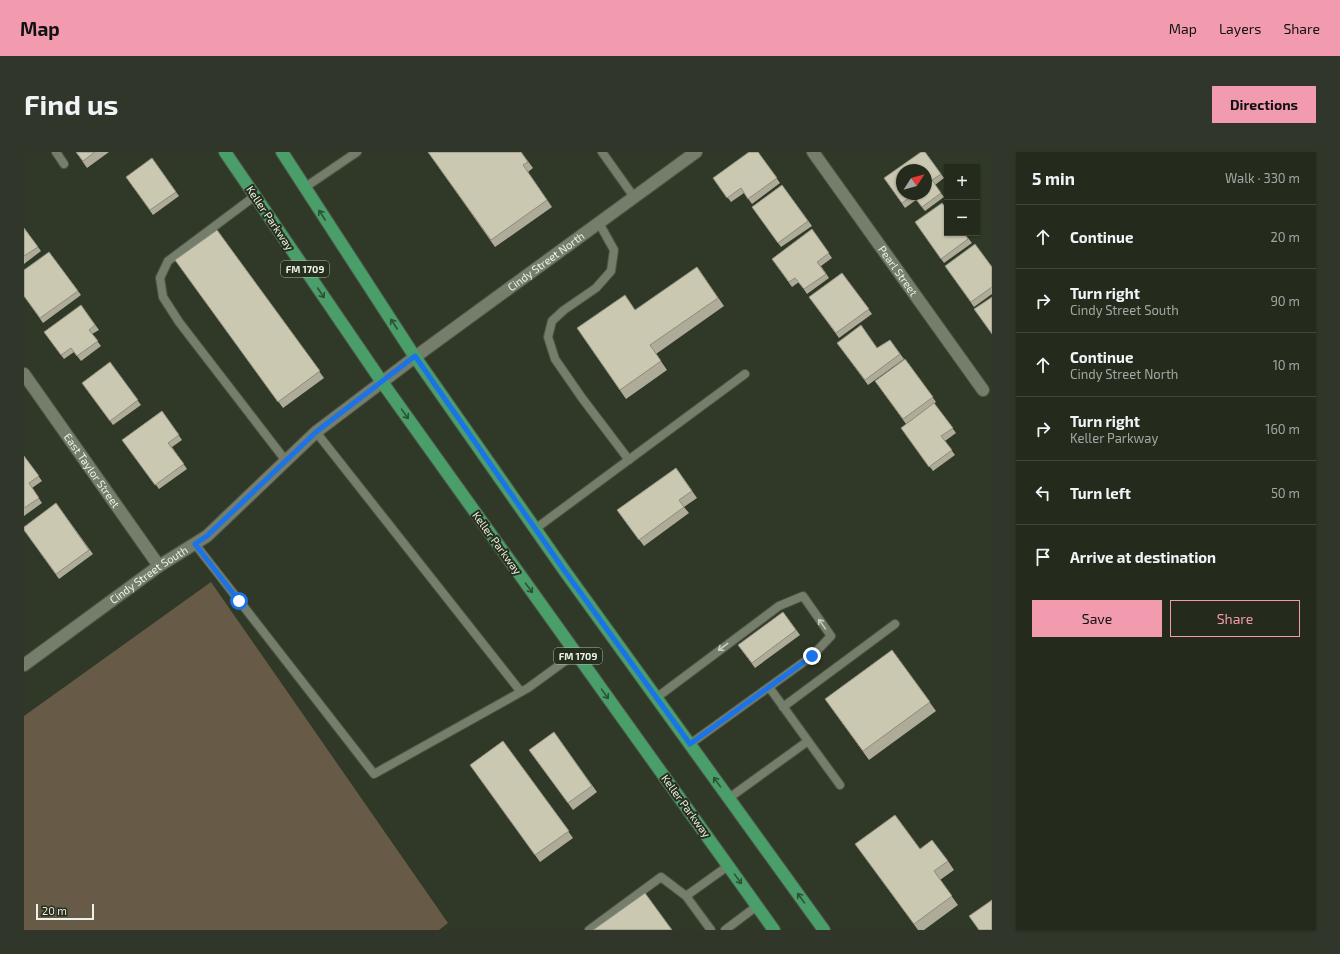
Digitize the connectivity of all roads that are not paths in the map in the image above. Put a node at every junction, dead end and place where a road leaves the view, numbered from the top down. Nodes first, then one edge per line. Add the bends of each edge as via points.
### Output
1 (56, 152) edge
2 (225, 152) edge
3 (282, 152) edge
4 (358, 152) edge
5 (602, 152) edge
6 (696, 152) edge
7 (813, 152) edge
8 (64, 164) dead end
9 (304, 188) junction
10 (255, 196) junction
11 (634, 197) junction
12 (599, 223) junction
13 (415, 356) junction
14 (396, 371) joint
15 (24, 374) edge
16 (745, 374) dead end
17 (382, 382) junction
18 (983, 390) dead end
19 (316, 432) junction
20 (629, 460) junction
21 (286, 461) junction
22 (535, 528) junction
23 (195, 544) junction
24 (159, 566) junction
25 (895, 624) dead end
26 (576, 653) junction
27 (24, 665) edge
28 (769, 687) junction
29 (521, 692) junction
30 (656, 698) junction
31 (783, 707) junction
32 (808, 740) junction
33 (690, 744) junction
34 (840, 785) dead end
35 (729, 798) junction
36 (728, 866) junction
37 (686, 896) junction
38 (757, 906) junction
39 (589, 930) edge
40 (711, 930) edge
41 (725, 930) edge
42 (774, 930) edge
43 (824, 930) edge

1 - 8 lane
2 - 10 main road, Keller Parkway / FM 1709
3 - 9 main road, FM 1709
4 - 9 lane
5 - 11 lane
6 - 11 street, Cindy Street North
7 - 18 street, Pearl Street
13 -> 9 main road, FM 1709
10 -> 17 main road, Keller Parkway / FM 1709
10 - 21 lane via 168,261 160,278 163,297 179,322
11 - 12 street, Cindy Street North
12 - 13 street, Cindy Street North
12 - 20 lane via 614,250 611,271 596,288 552,321 548,337 555,359
13 - 14 street, Cindy Street North
13 - 22 main road, FM 1709
14 - 17 street, Cindy Street South
15 - 24 street, East Taylor Street
16 - 20 lane
17 - 19 street, Cindy Street South
17 -> 26 main road, Keller Parkway / FM 1709
19 - 21 street, Cindy Street South
19 - 29 lane
20 - 22 lane
21 - 23 street, Cindy Street South via 207,536
22 - 30 main road, FM 1709
23 - 24 street, Cindy Street South
23 - 29 lane via 374,774
24 - 27 street, Cindy Street South
25 - 31 lane
26 - 29 lane
26 -> 36 main road, Keller Parkway / FM 1709
28 -> 30 lane via 812,656 831,636 803,596 779,606
28 - 31 lane
28 - 33 lane
30 - 33 main road, FM 1709
31 - 32 lane
32 - 34 lane
32 - 35 lane
35 -> 33 main road, FM 1709
43 -> 35 main road, FM 1709
36 - 37 lane
36 -> 38 main road, Keller Parkway / FM 1709
37 - 39 lane via 661,877
37 - 40 lane
38 - 41 lane
38 - 42 main road, Keller Parkway / FM 1709

